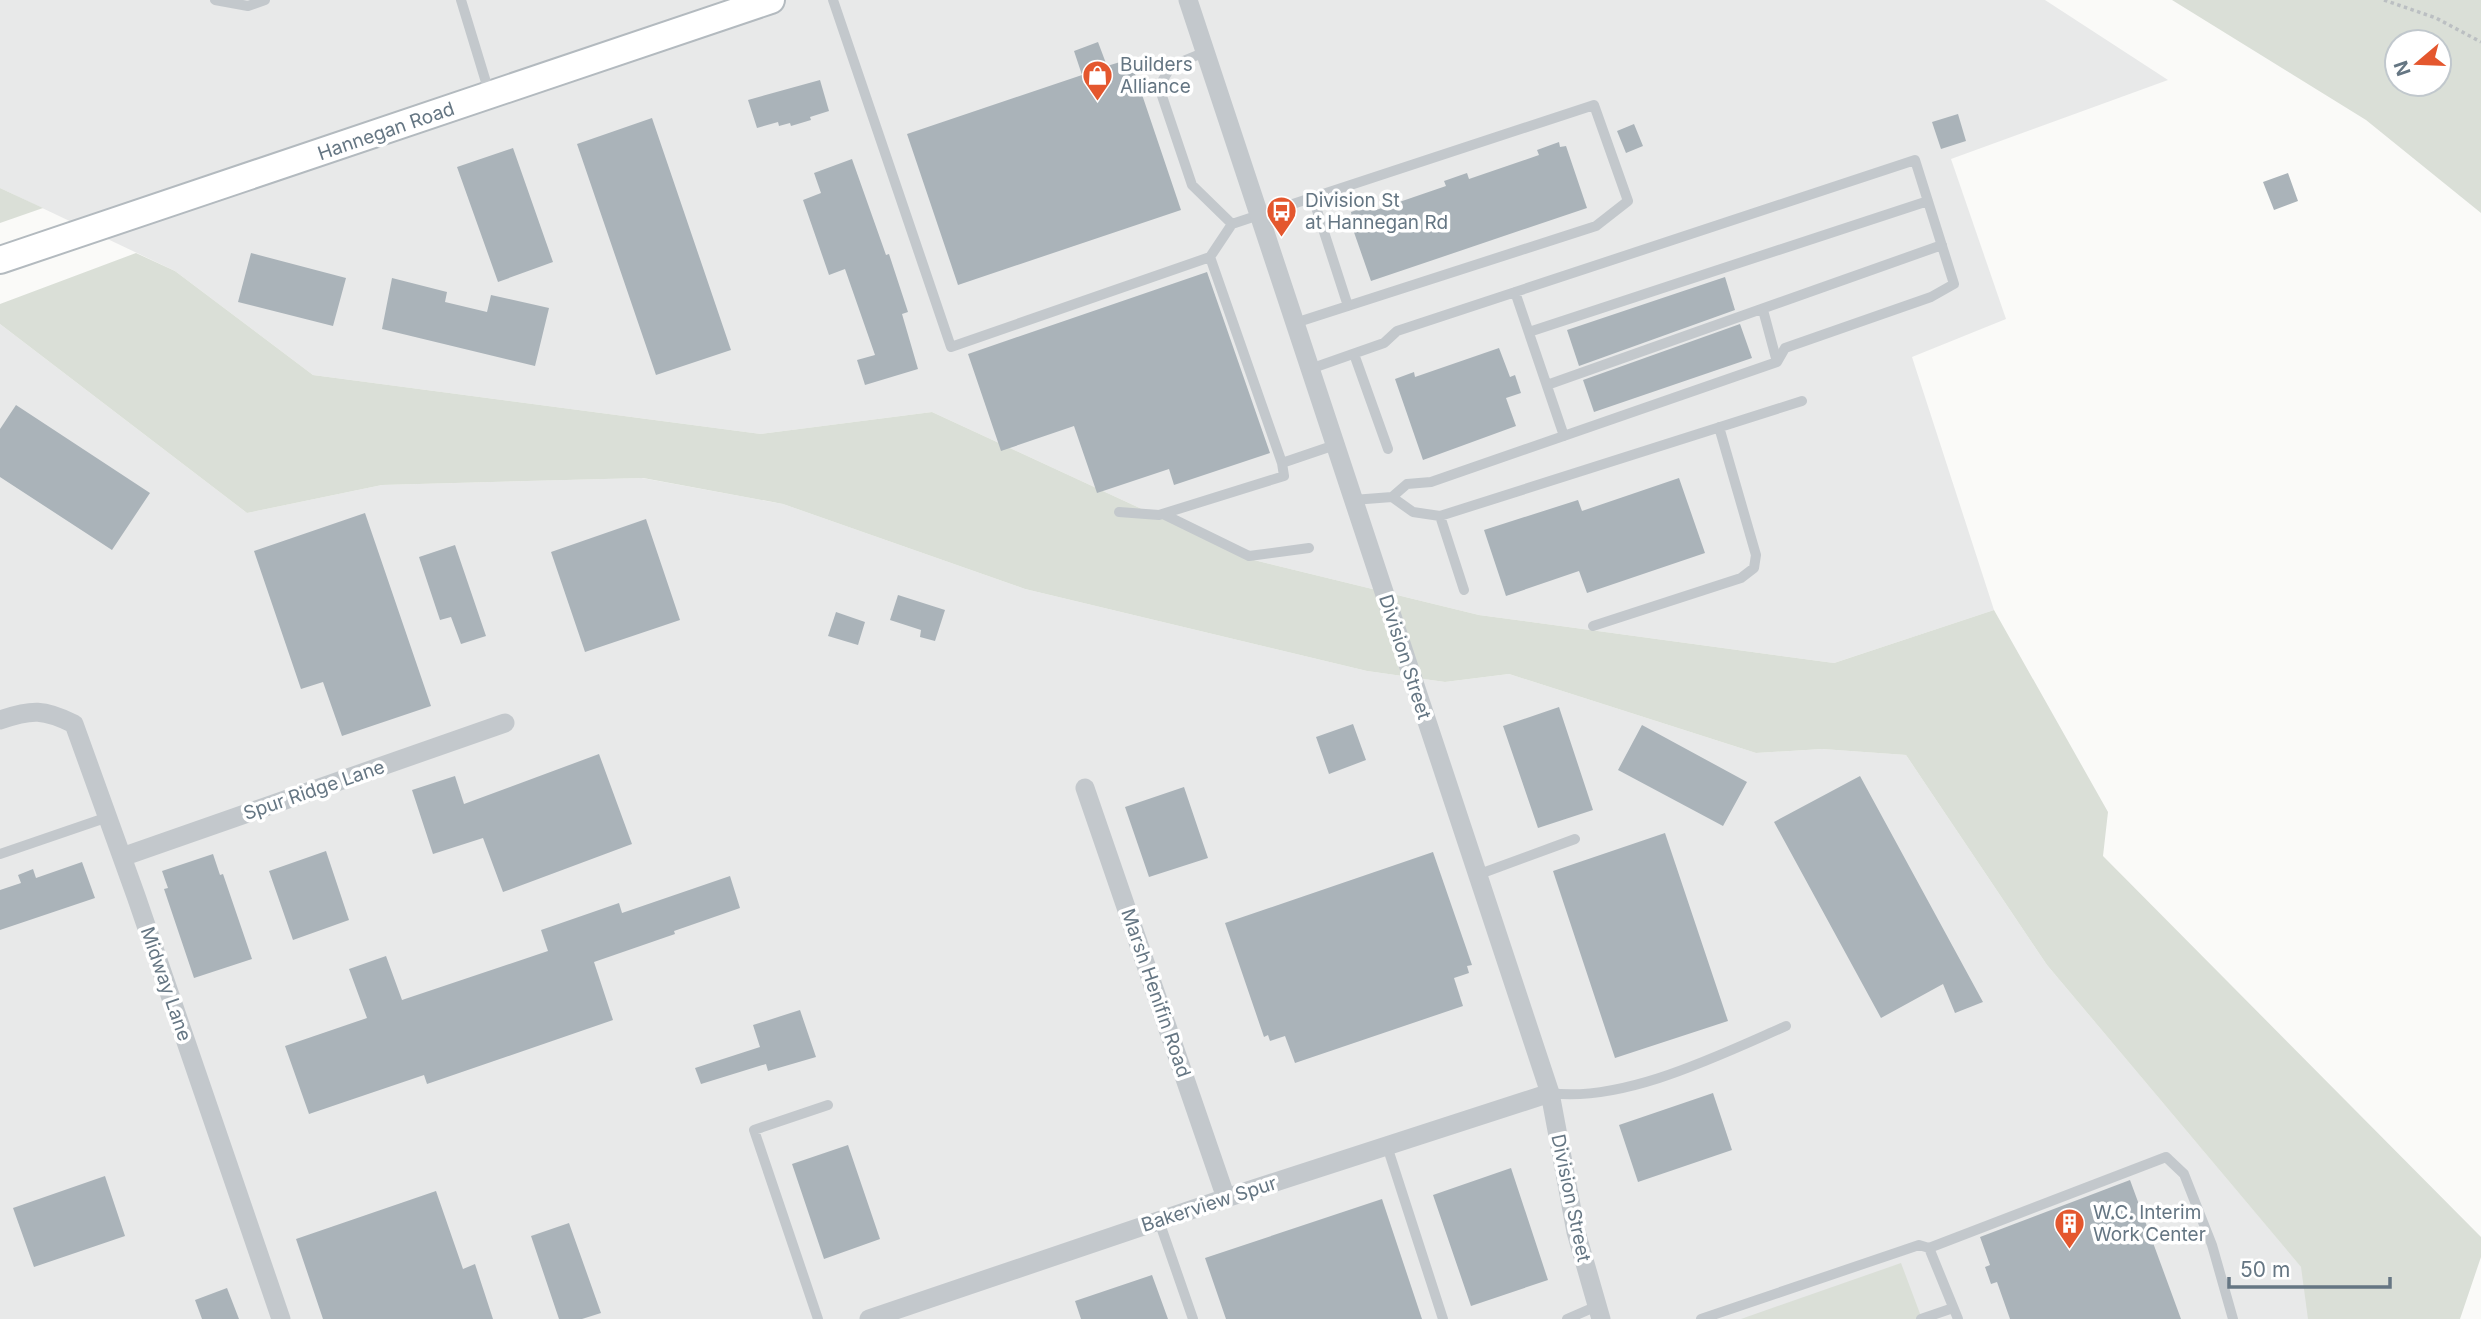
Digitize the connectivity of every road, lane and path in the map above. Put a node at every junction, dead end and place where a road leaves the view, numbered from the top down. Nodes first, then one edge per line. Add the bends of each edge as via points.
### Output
1 (215, 0) edge
2 (265, 0) edge
3 (461, 0) edge
4 (771, 0) edge
5 (833, 0) edge
6 (1188, 0) edge
7 (2384, 0) edge
8 (2481, 42) edge
9 (1205, 52) junction
10 (491, 96) junction
11 (1313, 198) junction
12 (1928, 201) junction
13 (1259, 215) junction
14 (1231, 224) junction
15 (1942, 245) junction
16 (1210, 257) junction
17 (0, 260) edge
18 (1516, 292) junction
19 (1348, 306) junction
20 (1763, 310) junction
21 (1295, 323) junction
22 (1529, 332) junction
23 (1354, 354) junction
24 (1777, 362) junction
25 (1310, 369) junction
26 (1547, 385) junction
27 (1802, 401) dead end
28 (1719, 427) junction
29 (1564, 436) junction
30 (1335, 445) junction
31 (1388, 449) dead end
32 (1282, 463) junction
33 (1392, 497) junction
34 (1353, 500) junction
35 (1119, 512) dead end
36 (1163, 514) junction
37 (1440, 516) junction
38 (1309, 548) dead end
39 (1464, 590) dead end
40 (1593, 626) dead end
41 (0, 720) edge
42 (505, 723) dead end
43 (1085, 788) dead end
44 (108, 817) junction
45 (1575, 839) dead end
46 (0, 854) edge
47 (122, 857) junction
48 (1477, 875) junction
49 (1786, 1026) dead end
50 (1550, 1093) junction
51 (828, 1105) dead end
52 (1387, 1146) junction
53 (1226, 1198) junction
54 (1159, 1221) junction
55 (1929, 1248) junction
56 (1953, 1308) junction
57 (1599, 1313) edge
58 (281, 1319) edge
59 (818, 1319) edge
60 (869, 1319) edge
61 (1193, 1319) edge
62 (1443, 1319) edge
63 (1567, 1319) edge
64 (1701, 1319) edge
65 (1921, 1319) edge
66 (1958, 1319) edge
67 (2233, 1319) edge

1 - 2 lane via 248,6
3 - 10 lane
4 - 10 main road, Hannegan Road
5 - 16 lane via 951,347
6 - 9 street, Division Street
7 - 8 path via 2436,18
9 - 13 street, Division Street
9 - 14 lane via 1171,66 1159,87 1192,185
10 - 17 main road, Hannegan Road
11 - 13 lane
11 - 19 lane
11 - 19 lane via 1594,105 1629,201 1596,226
12 - 15 lane
12 - 18 lane via 1915,160
12 - 22 lane
13 - 14 lane
13 - 21 street, Division Street
14 - 16 lane
15 - 20 lane
15 - 24 lane via 1954,284 1931,297 1785,348
16 - 32 lane
18 - 22 lane
18 - 23 lane via 1397,331 1384,343
19 - 21 lane
20 - 24 lane
20 - 26 lane
21 - 25 street, Division Street
22 - 26 lane
23 - 25 lane
23 - 31 lane
24 - 29 lane
25 - 30 street, Division Street
26 - 29 lane
27 - 28 lane
28 - 37 lane
28 - 40 lane via 1756,555 1754,568 1741,578
29 - 33 lane via 1431,482 1408,484
30 - 32 lane
30 - 34 street, Division Street
32 - 36 lane via 1283,476
33 - 34 lane
33 - 37 lane via 1413,512
34 - 48 street, Division Street
35 - 36 lane
36 - 38 lane via 1249,556
37 - 39 lane
41 - 44 street, Midway Lane via 49,712 74,724
42 - 47 street, Spur Ridge Lane
43 - 53 street, Marsh Henifin Road
44 - 46 lane
44 - 47 street, Midway Lane
45 - 48 lane
47 - 58 street, Midway Lane
48 - 50 street, Division Street
49 - 50 lane via 1644,1082 1571,1096
50 - 52 street, Bakerview Spur
50 - 57 street, Division Street via 1576,1232
51 - 59 lane via 754,1130
52 - 53 street, Bakerview Spur
52 - 62 lane
53 - 54 street, Bakerview Spur
54 - 60 street, Bakerview Spur
54 - 61 lane
55 - 56 lane
55 - 64 lane via 1919,1245
55 - 67 lane via 2166,1157 2184,1174 2212,1245
56 - 65 lane
56 - 66 lane
57 - 63 lane

